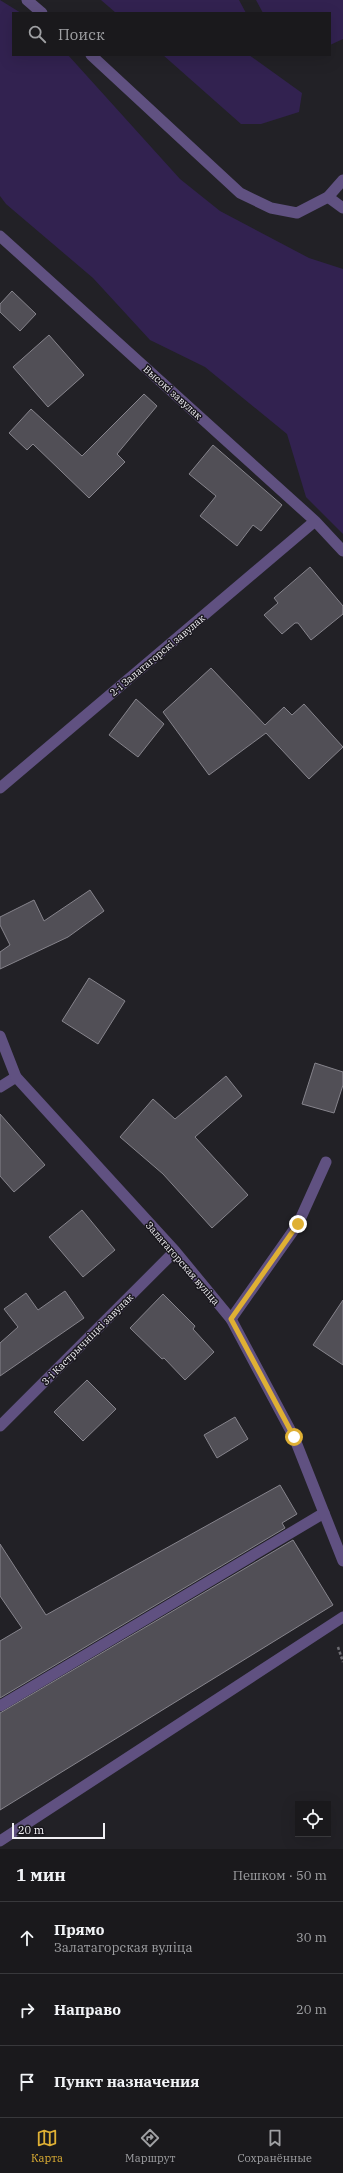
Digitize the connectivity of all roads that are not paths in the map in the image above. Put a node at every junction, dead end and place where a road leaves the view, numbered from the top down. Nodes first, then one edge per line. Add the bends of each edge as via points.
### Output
1 (27, 0) edge
2 (41, 12) edge
3 (92, 56) edge
4 (343, 180) edge
5 (328, 197) junction
6 (343, 208) edge
7 (0, 236) edge
8 (315, 521) junction
9 (343, 551) edge
10 (0, 788) edge
11 (0, 1036) edge
12 (16, 1077) junction
13 (0, 1088) edge
14 (326, 1162) dead end
15 (175, 1251) junction
16 (231, 1319) junction
17 (0, 1426) edge
18 (324, 1513) junction
19 (343, 1561) edge
20 (343, 1617) edge
21 (0, 1706) edge
22 (0, 1841) edge

1 - 2 street
3 - 5 street via 240,193 271,208 296,213
4 - 5 street
5 - 6 street
7 - 8 street, Высокі завулак
8 - 9 street, Высокі завулак
8 - 10 street, 2-і Залатагорскі завулак
11 - 12 street, Залатагорская вуліца
12 - 13 street
12 - 15 street, Залатагорская вуліца
14 - 16 street via 298,1224
15 - 16 street, Залатагорская вуліца
15 - 17 street, 3-і Кастрычніцкі завулак
16 - 18 street, Залатагорская вуліца via 294,1437
18 - 19 street, Залатагорская вуліца
18 - 21 street
20 - 22 street

